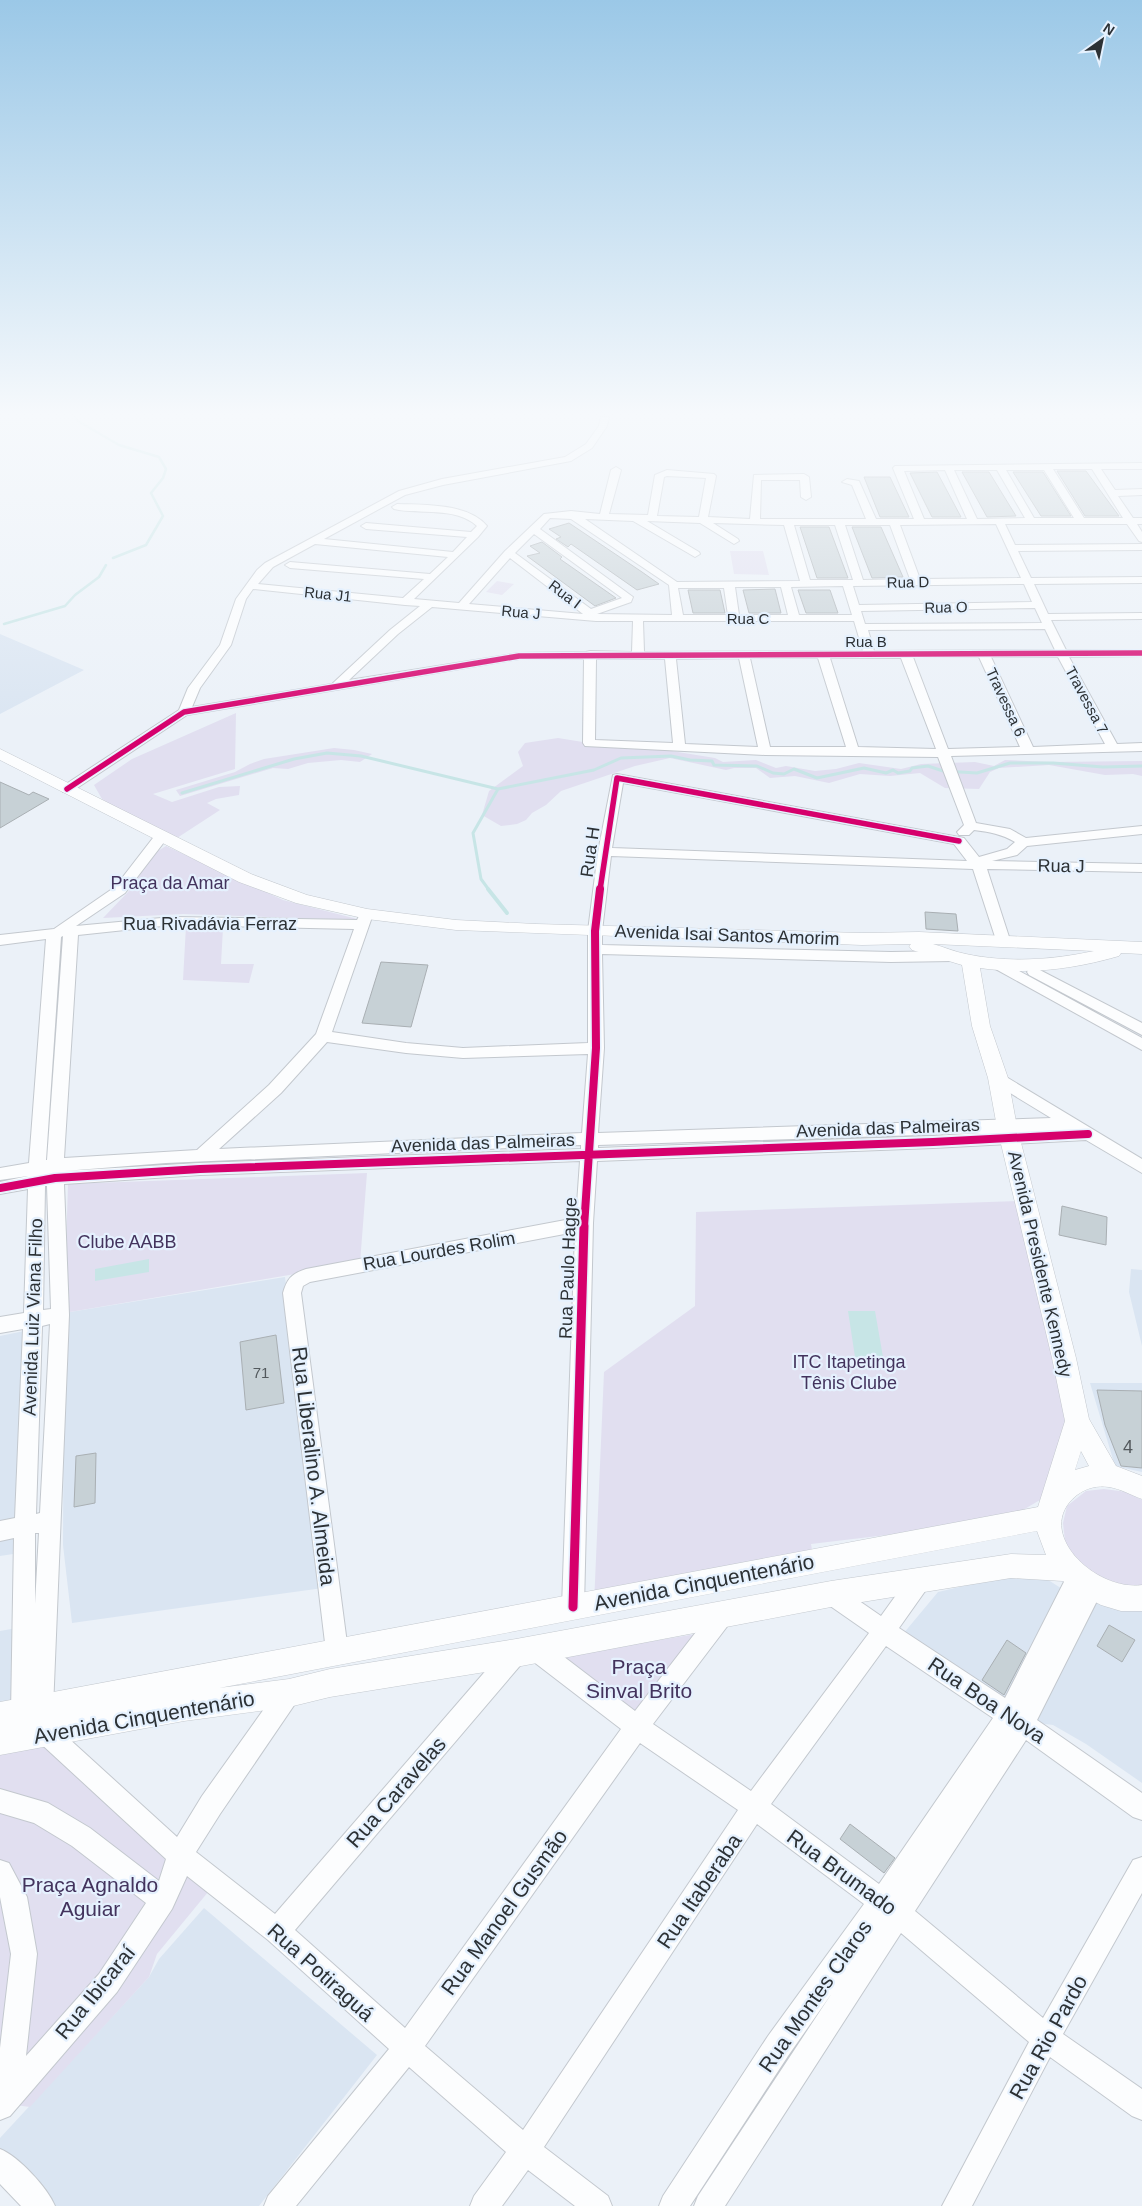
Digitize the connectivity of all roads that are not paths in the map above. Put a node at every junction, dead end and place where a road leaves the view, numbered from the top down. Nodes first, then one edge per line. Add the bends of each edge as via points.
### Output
1 (350, 520) edge
2 (473, 520) edge
3 (543, 520) edge
4 (580, 520) edge
5 (639, 520) edge
6 (676, 520) edge
7 (703, 521) junction
8 (840, 521) junction
9 (872, 521) joint
10 (894, 521) junction
11 (920, 521) joint
12 (973, 521) joint
13 (1000, 521) junction
14 (1032, 521) joint
15 (1081, 521) joint
16 (1139, 521) edge
17 (755, 522) joint
18 (788, 522) junction
19 (366, 526) dead end
20 (534, 529) junction
21 (475, 535) junction
22 (1142, 539) edge
23 (314, 541) junction
24 (734, 541) dead end
25 (1142, 547) edge
26 (1012, 548) junction
27 (509, 553) junction
28 (695, 554) dead end
29 (456, 555) junction
30 (290, 566) dead end
31 (433, 577) junction
32 (1028, 580) junction
33 (1142, 580) edge
34 (916, 582) junction
35 (806, 583) junction
36 (847, 583) junction
37 (859, 583) junction
38 (729, 584) junction
39 (785, 584) junction
40 (675, 585) junction
41 (250, 586) junction
42 (405, 602) junction
43 (430, 604) junction
44 (1038, 605) junction
45 (461, 607) junction
46 (593, 615) junction
47 (1142, 616) edge
48 (678, 618) junction
49 (734, 618) junction
50 (794, 618) junction
51 (858, 618) junction
52 (638, 619) junction
53 (1047, 622) junction
54 (983, 653) junction
55 (590, 654) junction
56 (870, 654) junction
57 (1062, 654) junction
58 (1142, 654) edge
59 (638, 655) junction
60 (670, 655) junction
61 (744, 655) junction
62 (823, 655) junction
63 (906, 655) junction
64 (336, 686) junction
65 (184, 712) junction
66 (679, 746) junction
67 (1112, 747) junction
68 (1142, 747) edge
69 (1028, 750) junction
70 (765, 751) junction
71 (853, 751) junction
72 (943, 753) junction
73 (0, 754) edge
74 (67, 789) junction
75 (971, 826) junction
76 (1142, 830) edge
77 (161, 837) junction
78 (959, 840) junction
79 (1023, 842) junction
80 (605, 852) junction
81 (979, 864) junction
82 (1142, 868) edge
83 (364, 920) junction
84 (63, 930) junction
85 (595, 931) junction
86 (0, 940) edge
87 (1004, 943) junction
88 (1134, 947) edge
89 (596, 950) junction
90 (959, 954) junction
91 (997, 964) junction
92 (1022, 964) junction
93 (1141, 1028) edge
94 (323, 1036) junction
95 (1142, 1045) edge
96 (596, 1048) junction
97 (998, 1078) junction
98 (1070, 1123) junction
99 (1008, 1133) junction
100 (1088, 1134) junction
101 (588, 1147) junction
102 (203, 1154) junction
103 (1142, 1167) edge
104 (46, 1172) junction
105 (0, 1174) edge
106 (0, 1188) edge
107 (584, 1223) junction
108 (295, 1282) joint
109 (60, 1315) junction
110 (33, 1320) junction
111 (0, 1325) edge
112 (1076, 1421) junction
113 (1108, 1476) junction
114 (1142, 1488) edge
115 (1051, 1508) junction
116 (49, 1521) junction
117 (25, 1526) junction
118 (0, 1531) edge
119 (920, 1580) junction
120 (1087, 1583) junction
121 (831, 1594) junction
122 (1142, 1598) edge
123 (573, 1607) junction
124 (1142, 1612) edge
125 (724, 1613) junction
126 (885, 1632) junction
127 (337, 1651) junction
128 (525, 1651) junction
129 (241, 1669) junction
130 (289, 1693) junction
131 (1016, 1719) junction
132 (16, 1721) edge
133 (637, 1726) junction
134 (0, 1801) edge
135 (754, 1807) junction
136 (1142, 1808) edge
137 (180, 1856) junction
138 (1142, 1869) edge
139 (0, 1872) edge
140 (163, 1900) junction
141 (891, 1908) junction
142 (277, 1931) junction
143 (1046, 2038) junction
144 (407, 2048) junction
145 (4, 2101) edge
146 (1142, 2106) edge
147 (526, 2151) junction
148 (0, 2163) edge
149 (41, 2206) edge
150 (278, 2206) edge
151 (484, 2206) edge
152 (598, 2206) edge
153 (673, 2206) edge
154 (708, 2206) edge
155 (956, 2206) edge

1 - 23 street
2 - 21 street via 482,524
3 - 20 street
4 - 40 street
5 - 28 street
6 - 7 street
7 - 17 street
7 - 24 street
8 - 9 street
8 - 18 street
8 - 37 street
9 - 10 street
10 - 11 street
10 - 34 street
11 - 12 street
12 - 13 street
13 - 14 street
13 - 26 street
14 - 15 street
15 - 16 street
16 - 22 street
17 - 18 street
18 - 35 street
19 - 21 street
20 - 27 street
20 - 46 street via 628,597
21 - 29 street
23 - 29 street
23 - 41 street via 269,565
25 - 26 street
26 - 32 street
27 - 45 street
27 - 46 street, Rua I
29 - 31 street
30 - 31 street
31 - 42 street
32 - 33 street, Rua D
32 - 34 street, Rua D
32 - 44 street
34 - 37 street, Rua D
35 - 36 street, Rua D
35 - 39 street, Rua D
36 - 37 street, Rua D
36 - 51 street
38 - 39 street, Rua D
38 - 40 street, Rua D
38 - 49 street
39 - 50 street
40 - 48 street
41 - 42 street, Rua J1
41 - 65 street via 238,606 225,645 194,688
42 - 43 street, Rua J
43 - 45 street, Rua J
43 - 64 street via 394,632
44 - 51 street, Rua O
44 - 53 street
45 - 46 street, Rua J
46 - 52 street, Rua J
47 - 53 street, Rua C
48 - 49 street, Rua C
48 - 52 street, Rua C
49 - 50 street, Rua C
50 - 51 street, Rua C
51 - 53 street, Rua C
51 - 56 street
52 - 59 street
53 - 57 street
54 - 57 street, Rua B
54 - 63 street, Rua B
54 - 69 street, Travessa 6
55 - 59 street, Rua B
55 - 64 street via 519,656
55 - 66 street via 589,743
56 - 62 street, Rua B
56 - 63 street, Rua B
57 - 58 street, Rua B
57 - 67 street, Travessa 7
59 - 60 street, Rua B
60 - 61 street, Rua B
60 - 66 street
61 - 62 street, Rua B
61 - 70 street
62 - 71 street
63 - 72 street
64 - 65 street
65 - 74 street
66 - 70 street
67 - 68 street
67 - 69 street
69 - 72 street
70 - 71 street
71 - 72 street
72 - 75 street
73 - 74 main road, Avenida Isai Santos Amorim
74 - 77 main road, Avenida Isai Santos Amorim
75 - 78 street
75 - 79 street via 1005,832
76 - 79 street
77 - 83 main road, Avenida Isai Santos Amorim via 245,878
77 - 84 street via 120,890
78 - 80 street, Rua H via 617,778
78 - 81 street
79 - 81 street via 1012,852 984,859
80 - 81 street, Rua H
80 - 85 street, Rua H
81 - 82 street, Rua J
81 - 87 street
83 - 84 street, Rua Rivadávia Ferraz via 172,921
83 - 85 main road, Avenida Isai Santos Amorim
83 - 94 street
84 - 86 street, Rua Rivadávia Ferraz
84 - 104 street, Avenida Luiz Viana Filho
85 - 89 street, Rua Paulo Hagge
85 - 90 main road, Avenida Isai Santos Amorim via 862,939
87 - 88 main road
87 - 90 main road via 979,941
88 - 92 main road via 1071,962
89 - 90 street via 891,957
89 - 96 street, Rua Paulo Hagge
90 - 91 main road
90 - 97 main road, Avenida Presidente Kennedy
91 - 92 main road
91 - 95 street
92 - 93 street
94 - 96 street via 453,1053
94 - 102 street via 281,1082
96 - 101 street, Rua Paulo Hagge
97 - 98 street
97 - 99 main road, Avenida Presidente Kennedy
98 - 99 street, Avenida das Palmeiras
98 - 100 street
99 - 100 street, Avenida das Palmeiras
99 - 101 street, Avenida das Palmeiras
99 - 112 main road, Avenida Presidente Kennedy via 1064,1358
100 - 103 street
101 - 102 street, Avenida das Palmeiras
101 - 104 street, Avenida das Palmeiras via 200,1169
101 - 107 street, Rua Paulo Hagge
102 - 104 street, Avenida das Palmeiras
104 - 105 street, Avenida das Palmeiras
104 - 106 street, Avenida das Palmeiras
104 - 109 street, Avenida Luiz Viana Filho
104 - 110 street, Avenida Luiz Viana Filho
107 - 108 street, Rua Lourdes Rolim via 306,1276
107 - 123 street, Rua Paulo Hagge
108 - 127 street, Rua Liberalino A. Almeida via 292,1293
109 - 110 street
109 - 116 street, Avenida Luiz Viana Filho
110 - 111 street
110 - 117 street, Avenida Luiz Viana Filho
112 - 113 main road, Avenida Presidente Kennedy
112 - 115 main road, Avenida Presidente Kennedy
113 - 114 main road
113 - 115 main road via 1077,1480 1064,1488
115 - 120 main road via 1048,1530 1055,1550
115 - 123 main road, Avenida Cinquentenário
116 - 117 street
116 - 132 street, Avenida Luiz Viana Filho
117 - 118 street
117 - 132 street, Avenida Luiz Viana Filho
119 - 120 main road, Avenida Cinquentenário via 1011,1566 1038,1566
119 - 121 main road, Avenida Cinquentenário
119 - 126 street, Rua Itaberaba
120 - 122 main road, Avenida Cinquentenário via 1135,1600
120 - 124 street
120 - 131 street, Rua Montes Claros
121 - 125 main road, Avenida Cinquentenário
121 - 126 street, Rua Boa Nova
123 - 127 main road, Avenida Cinquentenário
125 - 128 main road, Avenida Cinquentenário
125 - 133 street, Rua Manoel Gusmão
126 - 131 street, Rua Boa Nova
126 - 135 street, Rua Itaberaba
127 - 129 main road, Avenida Cinquentenário
128 - 130 main road, Avenida Cinquentenário
128 - 133 street, Rua Brumado
128 - 142 street, Rua Caravelas
129 - 130 main road, Avenida Cinquentenário
129 - 132 main road, Avenida Cinquentenário via 48,1706
130 - 132 main road, Avenida Cinquentenário
130 - 137 street, Rua Ibicaraí via 211,1805
131 - 136 street, Rua Boa Nova
131 - 141 street, Rua Montes Claros
132 - 137 street, Rua Potiraguá
133 - 135 street, Rua Brumado
133 - 144 street, Rua Manoel Gusmão
134 - 140 street via 39,1812 81,1837
135 - 141 street, Rua Brumado
135 - 147 street, Rua Itaberaba
137 - 140 street, Rua Ibicaraí via 175,1876
137 - 142 street, Rua Potiraguá
138 - 143 street, Rua Rio Pardo
139 - 145 street via 14,1897 24,1954
140 - 145 street, Rua Ibicaraí via 108,1983
141 - 143 street, Rua Brumado
141 - 153 street, Rua Montes Claros via 778,2046
141 - 154 street, Rua Montes Claros
142 - 144 street, Rua Potiraguá
143 - 146 street, Rua Brumado
143 - 155 street, Rua Rio Pardo
144 - 147 street, Rua Potiraguá
144 - 150 street, Rua Manoel Gusmão
147 - 151 street, Rua Itaberaba
147 - 152 street, Rua Potiraguá
148 - 149 street

